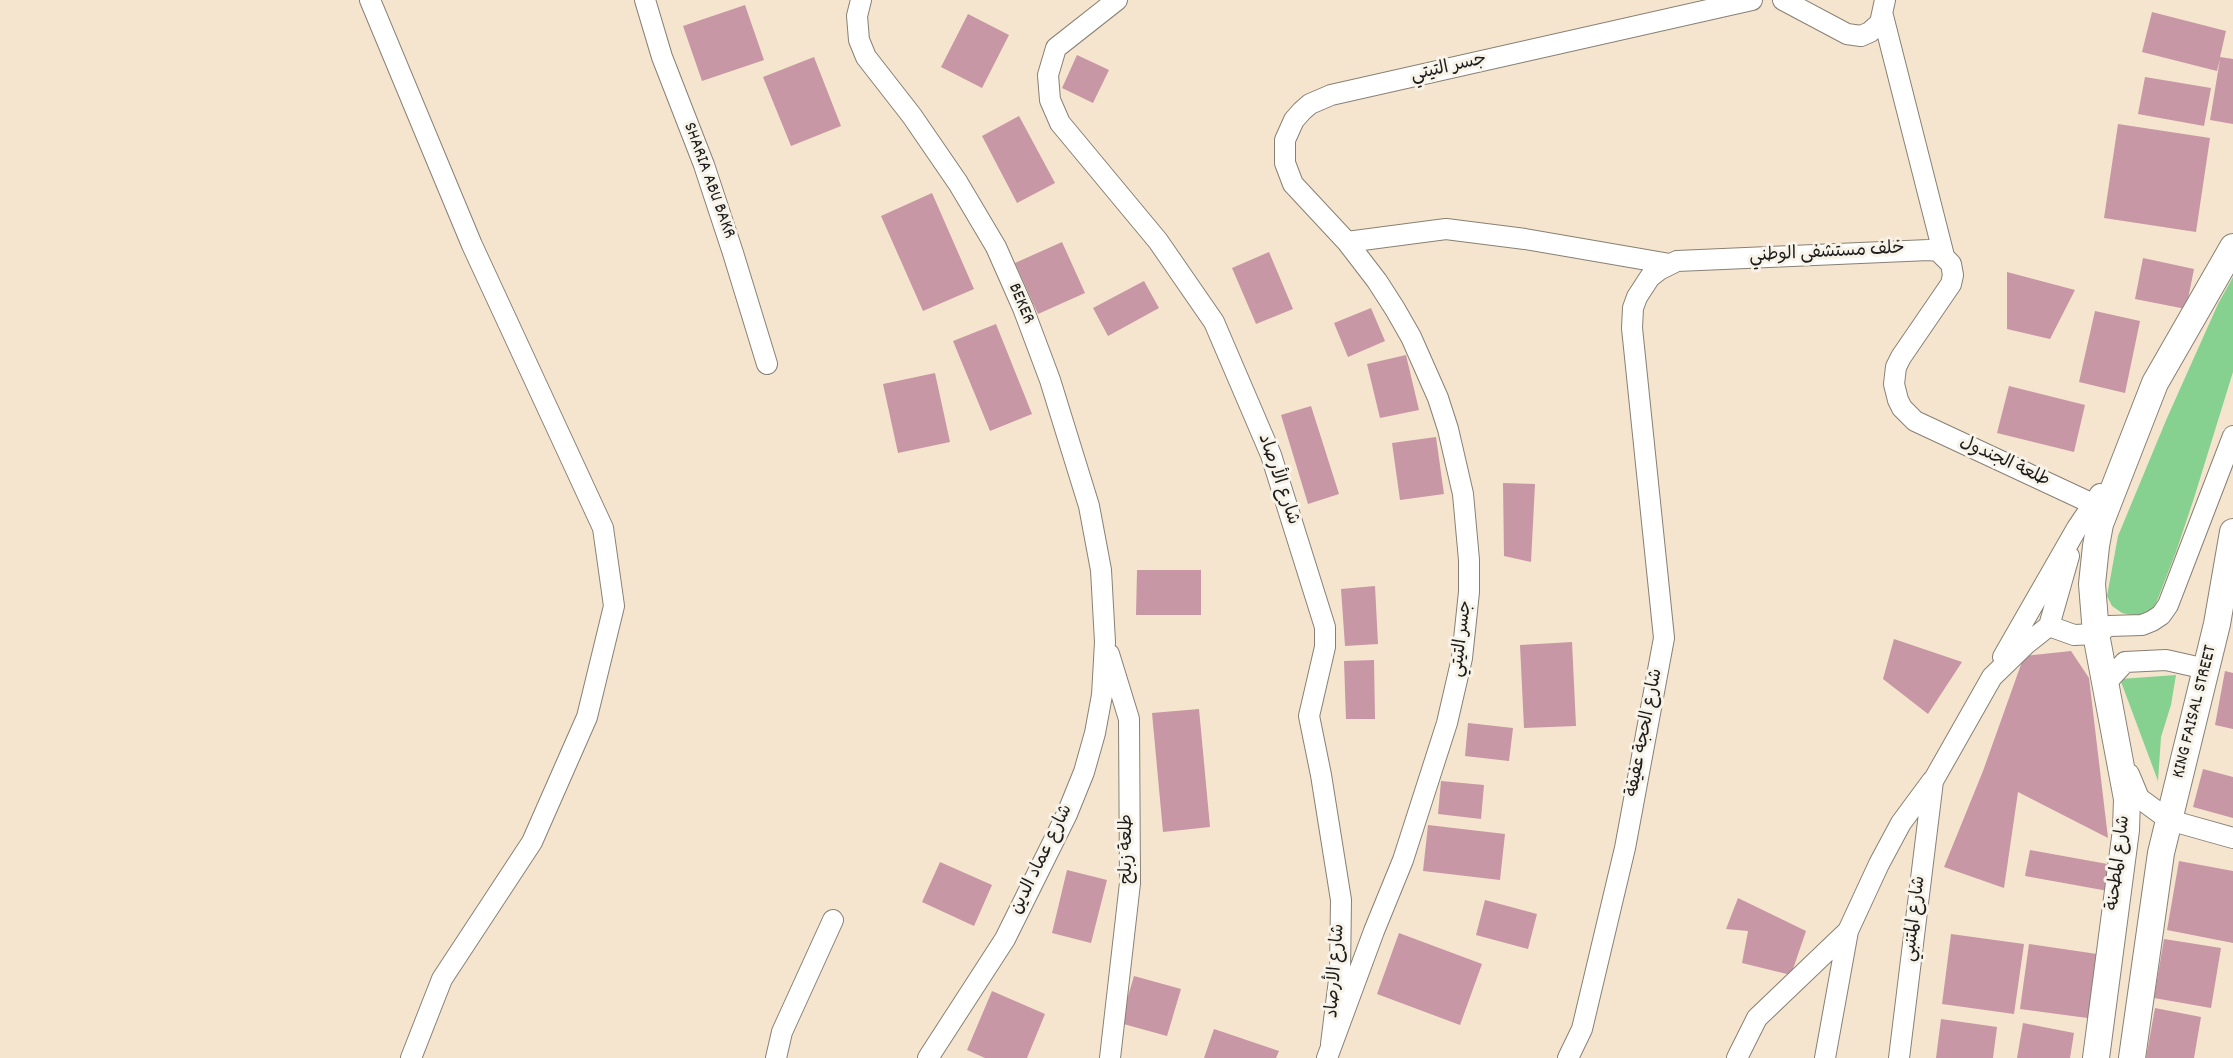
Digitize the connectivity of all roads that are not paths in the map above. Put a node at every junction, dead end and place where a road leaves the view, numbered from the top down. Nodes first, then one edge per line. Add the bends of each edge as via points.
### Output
1 (370, 0) edge
2 (645, 0) edge
3 (861, 0) edge
4 (1117, 0) edge
5 (1752, 0) edge
6 (1783, 0) edge
7 (1884, 8) edge
8 (1346, 241) junction
9 (2233, 247) edge
10 (1944, 255) junction
11 (1670, 264) junction
12 (767, 364) dead end
13 (1639, 401) joint
14 (2233, 436) edge
15 (2128, 452) junction
16 (2093, 504) junction
17 (2077, 528) junction
18 (2233, 532) edge
19 (2225, 624) edge
20 (2049, 626) junction
21 (2096, 634) junction
22 (1105, 642) junction
23 (2206, 669) junction
24 (2105, 684) junction
25 (2116, 744) junction
26 (1933, 781) junction
27 (2169, 820) junction
28 (2233, 838) edge
29 (833, 920) dead end
30 (1848, 931) junction
31 (1329, 1051) edge
32 (411, 1058) edge
33 (776, 1058) edge
34 (928, 1058) edge
35 (1110, 1058) edge
36 (1568, 1058) edge
37 (1737, 1058) edge
38 (1825, 1058) edge
39 (1899, 1058) edge
40 (2096, 1058) edge
41 (2132, 1058) edge

1 - 32 street via 472,245 603,528 614,606 587,717 532,842 442,979
2 - 12 street, SHARIA ABU BAKR via 662,57 704,165
3 - 22 street, BEKER via 857,16 859,40 866,57 958,183 996,247 1023,308 1089,506 1101,570
4 - 31 street, شارع الأرصاد via 1056,48 1048,75 1050,100 1060,123 1158,241 1214,322 1272,455 1324,627 1325,647 1309,716 1341,900 1340,972
5 - 8 street, جسر التيتي via 1331,95 1310,104 1289,130 1285,163 1297,189
6 - 7 street via 1848,34 1861,36 1880,23
7 - 10 street
8 - 11 street via 1446,229
8 - 31 street, جسر التيتي via 1395,309 1438,398 1463,494 1469,592 1462,658 1447,723 1403,860
9 - 15 main road via 2155,383
10 - 11 street, خلف مستشفى الوطني via 1929,250
10 - 16 street, طلعة الجندول via 1951,264 1952,284 1901,357 1894,375 1898,400 1915,421
11 - 13 street, خلف مستشفى الوطني via 1642,286 1633,308
13 - 36 street, شارع الحجة عفيفة via 1664,638 1625,848 1582,1029
14 - 21 street via 2168,605 2152,621 2109,626
15 - 16 street
15 - 21 main road via 2100,524 2092,584
16 - 17 street
17 - 20 street
17 - 26 street
18 - 19 main road, KING FAISAL STREET
19 - 23 main road, KING FAISAL STREET
20 - 21 street via 2074,635
20 - 26 street via 1992,677
21 - 24 main road, شارع المطحنة
22 - 34 street, شارع عماد الدين via 1095,733 1067,814 1005,939
22 - 35 street, طلعة زبلح via 1129,719 1130,883
23 - 24 street via 2166,660 2125,662
23 - 27 main road, KING FAISAL STREET
24 - 25 main road, شارع المطحنة
25 - 27 street via 2139,798
25 - 40 main road, شارع المطحنة via 2127,799 2126,830
26 - 30 street via 1901,824
26 - 39 street, شارع المتنبي
27 - 28 street
27 - 41 main road
29 - 33 street via 783,1032
30 - 37 street via 1757,1018
30 - 38 street

